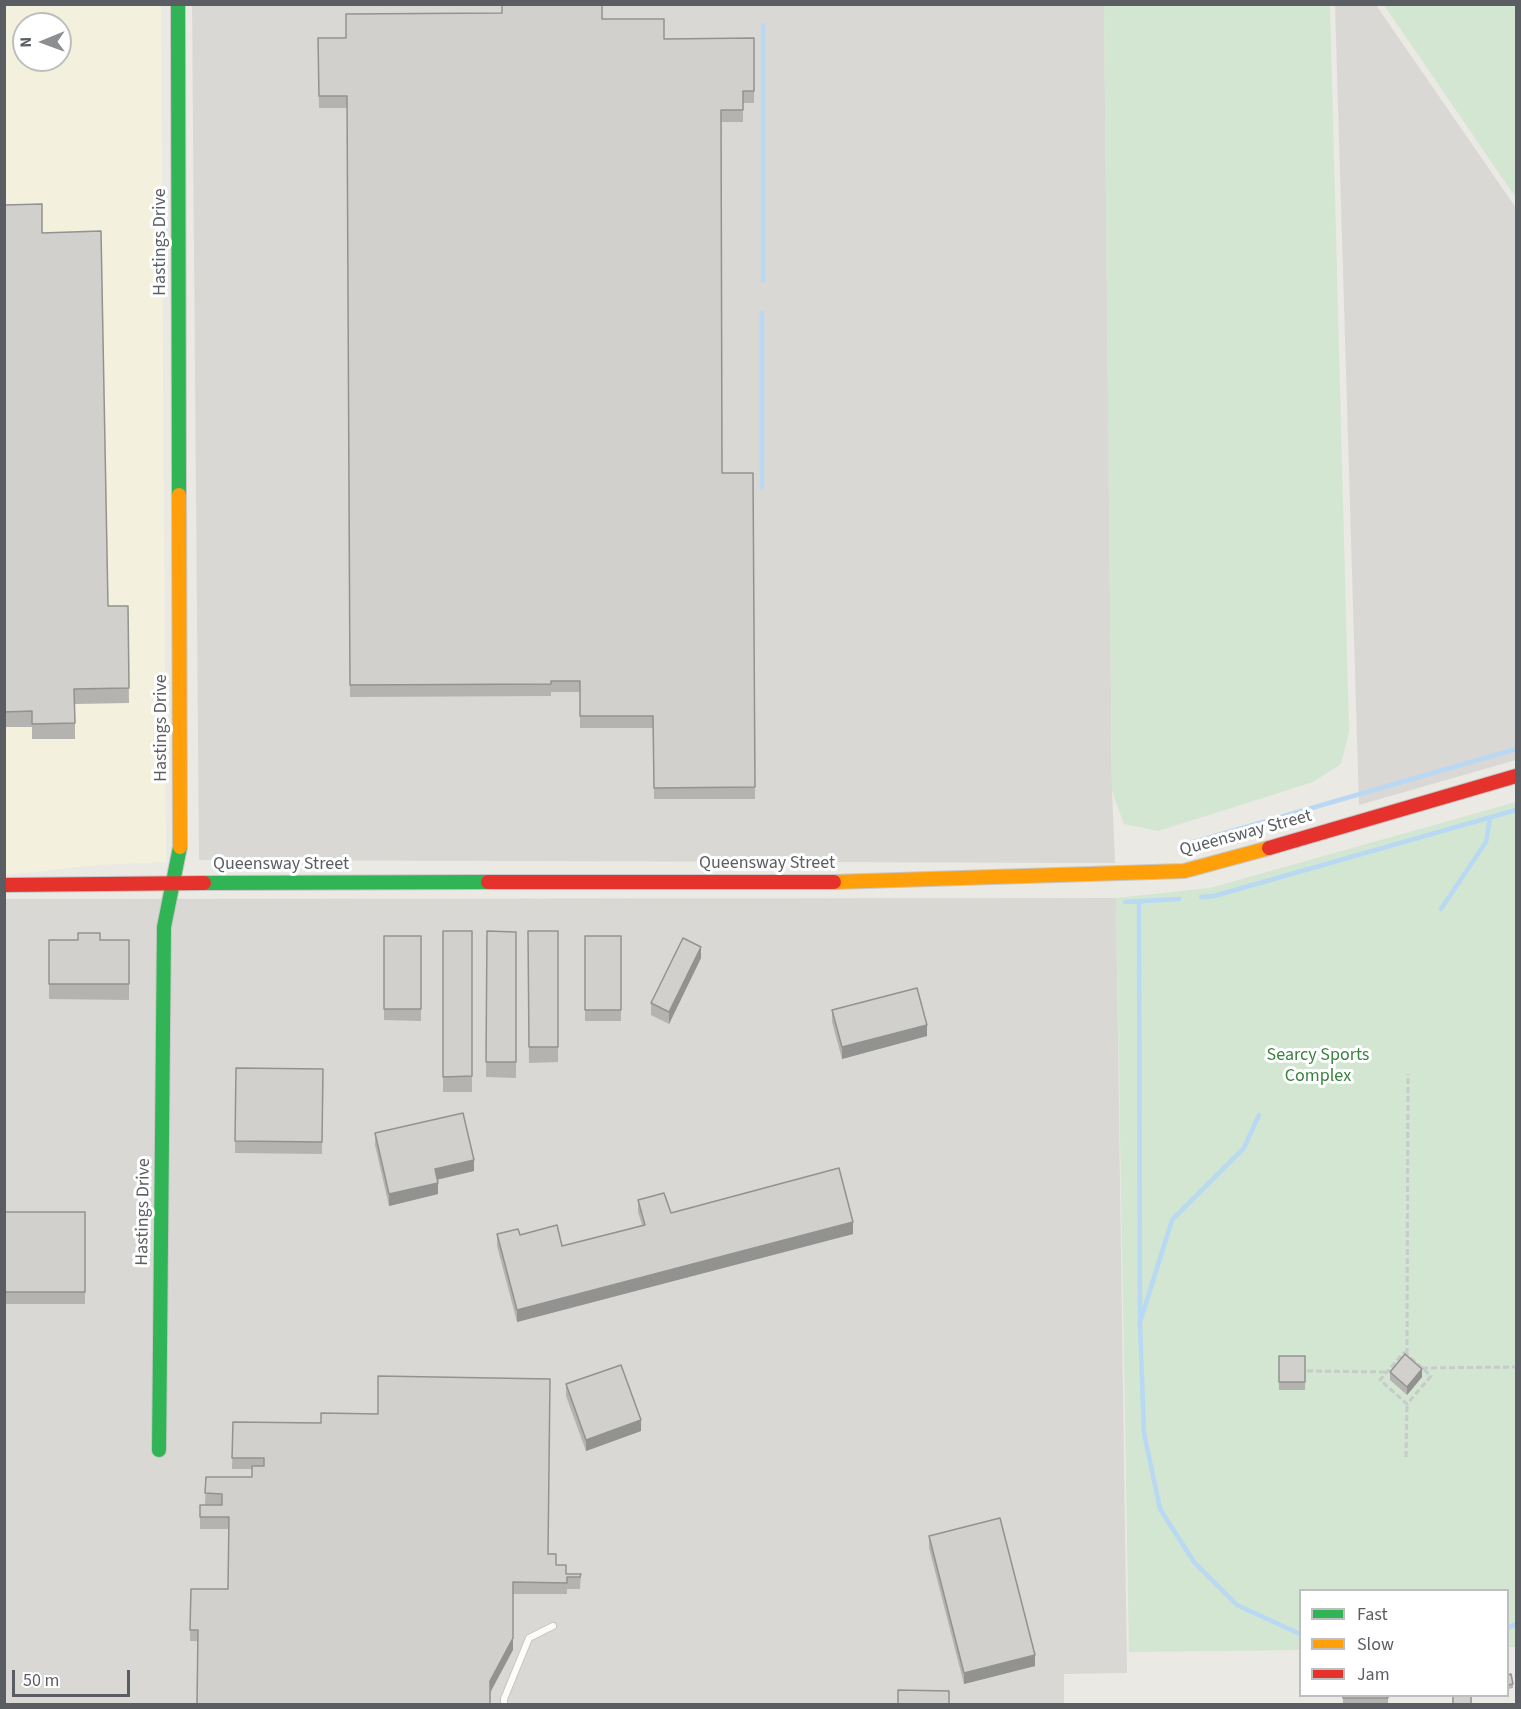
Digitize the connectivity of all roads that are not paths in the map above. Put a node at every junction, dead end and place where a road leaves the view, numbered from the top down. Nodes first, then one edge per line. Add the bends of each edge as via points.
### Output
1 (178, 4) edge
2 (1516, 776) edge
3 (173, 883) junction
4 (4, 885) edge
5 (159, 1450) dead end
6 (553, 1626) dead end
7 (504, 1704) edge

1 - 3 street, Hastings Drive via 180,847
2 - 3 street, Queensway Street via 1184,871 792,883
3 - 4 street, Queensway Street
3 - 5 street, Hastings Drive via 164,927
6 - 7 lane via 529,1638

